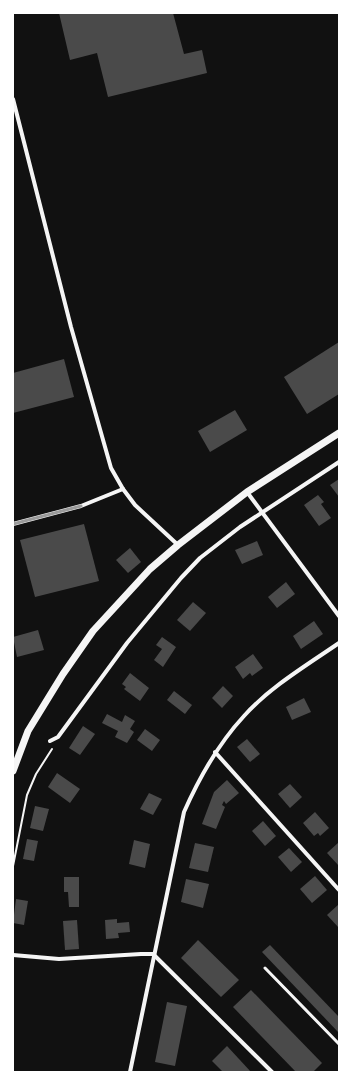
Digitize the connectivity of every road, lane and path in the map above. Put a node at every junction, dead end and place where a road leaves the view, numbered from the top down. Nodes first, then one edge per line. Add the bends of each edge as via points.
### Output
1 (13, 99) edge
2 (339, 433) edge
3 (339, 462) edge
4 (123, 489) junction
5 (247, 492) junction
6 (263, 513) junction
7 (13, 524) edge
8 (178, 545) junction
9 (339, 616) edge
10 (339, 643) edge
11 (50, 741) joint
12 (215, 752) junction
13 (13, 771) edge
14 (13, 866) edge
15 (339, 890) edge
16 (153, 954) junction
17 (13, 955) edge
18 (265, 968) dead end
19 (339, 1044) edge
20 (130, 1072) edge
21 (272, 1072) edge

1 - 4 street via 73,334 111,468
2 - 5 street
3 - 6 street
4 - 7 street via 81,506
4 - 8 street via 135,505
5 - 6 street
5 - 8 street
6 - 9 street
6 - 11 street via 220,542 181,578 127,643 58,737
8 - 13 street via 150,569 80,649 28,731
10 - 12 street via 245,714
11 - 14 path via 52,749 36,774 27,795
12 - 15 street
12 - 16 street via 198,780 184,812
16 - 17 street via 59,959
16 - 20 street
16 - 21 street
18 - 19 lane

